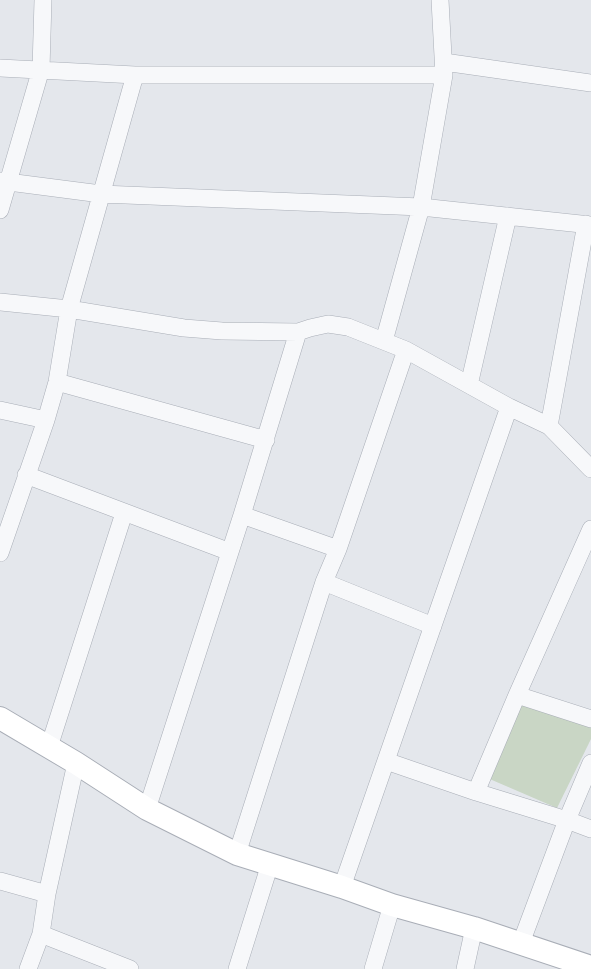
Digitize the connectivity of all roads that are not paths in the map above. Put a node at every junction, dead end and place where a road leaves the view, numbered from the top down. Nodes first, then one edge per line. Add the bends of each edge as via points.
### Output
1 (43, 0) edge
2 (440, 0) edge
3 (0, 68) edge
4 (444, 68) junction
5 (41, 69) junction
6 (135, 75) junction
7 (591, 83) edge
8 (4, 181) edge
9 (101, 194) junction
10 (421, 207) junction
11 (0, 210) edge
12 (508, 216) junction
13 (589, 224) edge
14 (0, 302) edge
15 (69, 308) junction
16 (298, 332) junction
17 (384, 341) junction
18 (406, 350) junction
19 (57, 382) junction
20 (468, 385) junction
21 (509, 407) junction
22 (0, 410) edge
23 (46, 420) junction
24 (549, 426) junction
25 (266, 440) junction
26 (591, 469) edge
27 (26, 475) junction
28 (124, 512) junction
29 (242, 515) junction
30 (591, 529) edge
31 (4, 531) edge
32 (338, 549) junction
33 (230, 552) junction
34 (0, 553) edge
35 (324, 582) junction
36 (433, 626) junction
37 (517, 695) junction
38 (0, 718) edge
39 (591, 719) edge
40 (49, 747) junction
41 (386, 760) junction
42 (76, 762) junction
43 (591, 763) edge
44 (476, 792) junction
45 (147, 809) junction
46 (567, 820) junction
47 (591, 829) edge
48 (237, 854) junction
49 (270, 864) junction
50 (0, 881) edge
51 (342, 887) junction
52 (47, 894) junction
53 (392, 905) junction
54 (474, 928) junction
55 (42, 934) junction
56 (521, 944) junction
57 (591, 967) edge
58 (28, 969) edge
59 (130, 969) edge
60 (237, 969) edge
61 (373, 969) edge
62 (465, 969) edge

1 - 5 street
2 - 4 street
3 - 5 street
4 - 6 street
4 - 7 street
4 - 10 street
5 - 6 street
5 - 8 street
6 - 9 street
8 - 9 street
8 - 11 street
9 - 10 street
9 - 15 street
10 - 12 street
10 - 17 street
12 - 13 street
12 - 20 street
13 - 24 street
14 - 15 street
15 - 16 street via 184,328
15 - 19 street
16 - 17 street via 328,324 348,327
16 - 25 street
17 - 18 street
18 - 20 street
18 - 32 street
19 - 23 street
19 - 25 street
20 - 21 street
21 - 24 street
21 - 36 street
22 - 23 street
23 - 27 street
24 - 26 street
25 - 29 street
27 - 28 street
27 - 31 street
28 - 33 street
28 - 40 street
29 - 32 street
29 - 33 street
30 - 37 street
31 - 34 street
32 - 35 street
33 - 45 street
35 - 36 street
35 - 48 street
36 - 41 street
37 - 39 street
37 - 44 street
38 - 40 street
40 - 42 street
41 - 44 street
41 - 51 street
42 - 45 street
42 - 52 street
43 - 46 street
44 - 46 street
45 - 48 street
46 - 47 street
46 - 56 street
48 - 49 street
49 - 51 street
49 - 60 street
50 - 52 street
51 - 53 street
52 - 55 street
53 - 54 street
53 - 61 street
54 - 56 street
54 - 62 street
55 - 58 street
55 - 59 street
56 - 57 street

